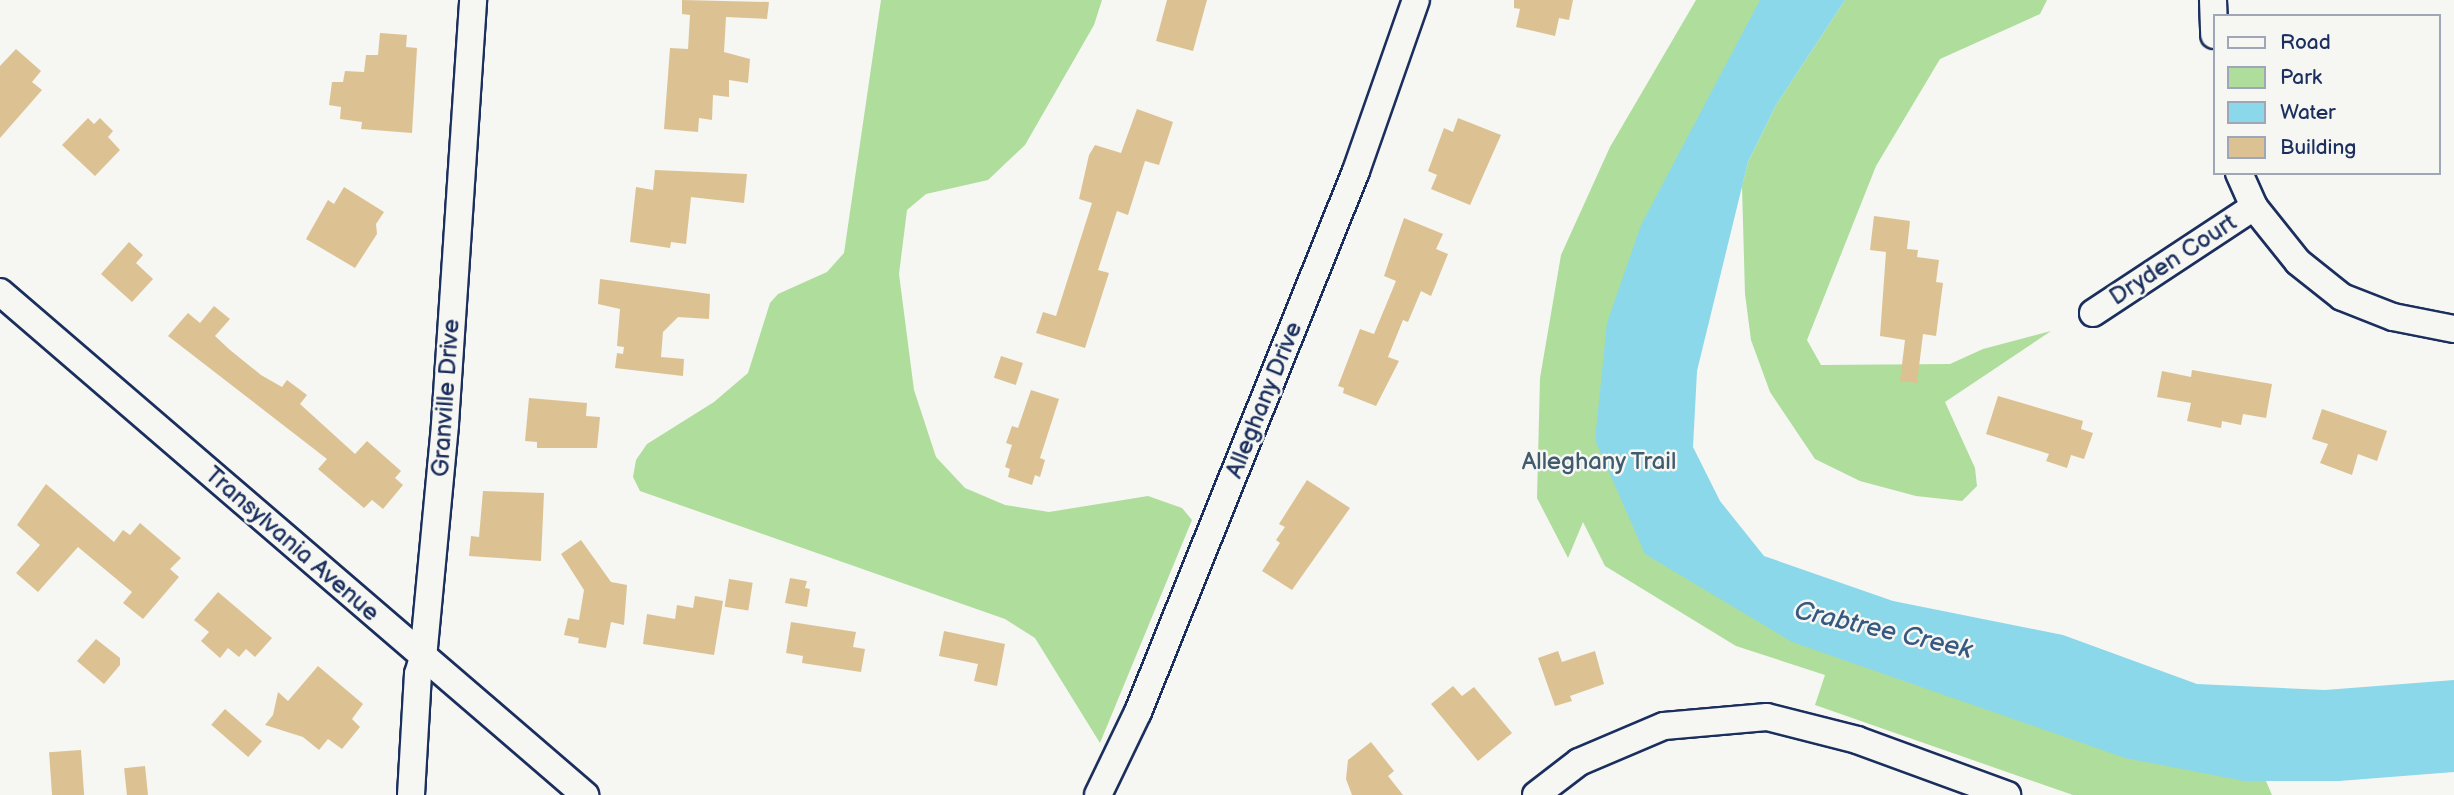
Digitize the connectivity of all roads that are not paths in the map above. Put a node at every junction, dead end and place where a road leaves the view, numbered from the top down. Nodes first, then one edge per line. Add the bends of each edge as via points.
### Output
1 (473, 0) edge
2 (1416, 0) edge
3 (2240, 175) edge
4 (2254, 207) junction
5 (0, 292) edge
6 (2093, 313) dead end
7 (2454, 329) edge
8 (423, 658) junction
9 (411, 795) edge
10 (586, 795) edge
11 (1098, 795) edge
12 (1536, 795) edge
13 (2007, 795) edge

1 - 8 street, Granville Drive via 445,424
2 - 11 street, Alleghany Drive via 1356,171 1161,655
3 - 4 street
4 - 6 street, Dryden Court
4 - 7 street via 2298,262 2342,297 2392,317
5 - 8 street, Transylvania Avenue
8 - 9 street, Granville Drive via 418,674
8 - 10 street, Transylvania Avenue
12 - 13 street via 1578,762 1664,726 1767,717 1857,740

